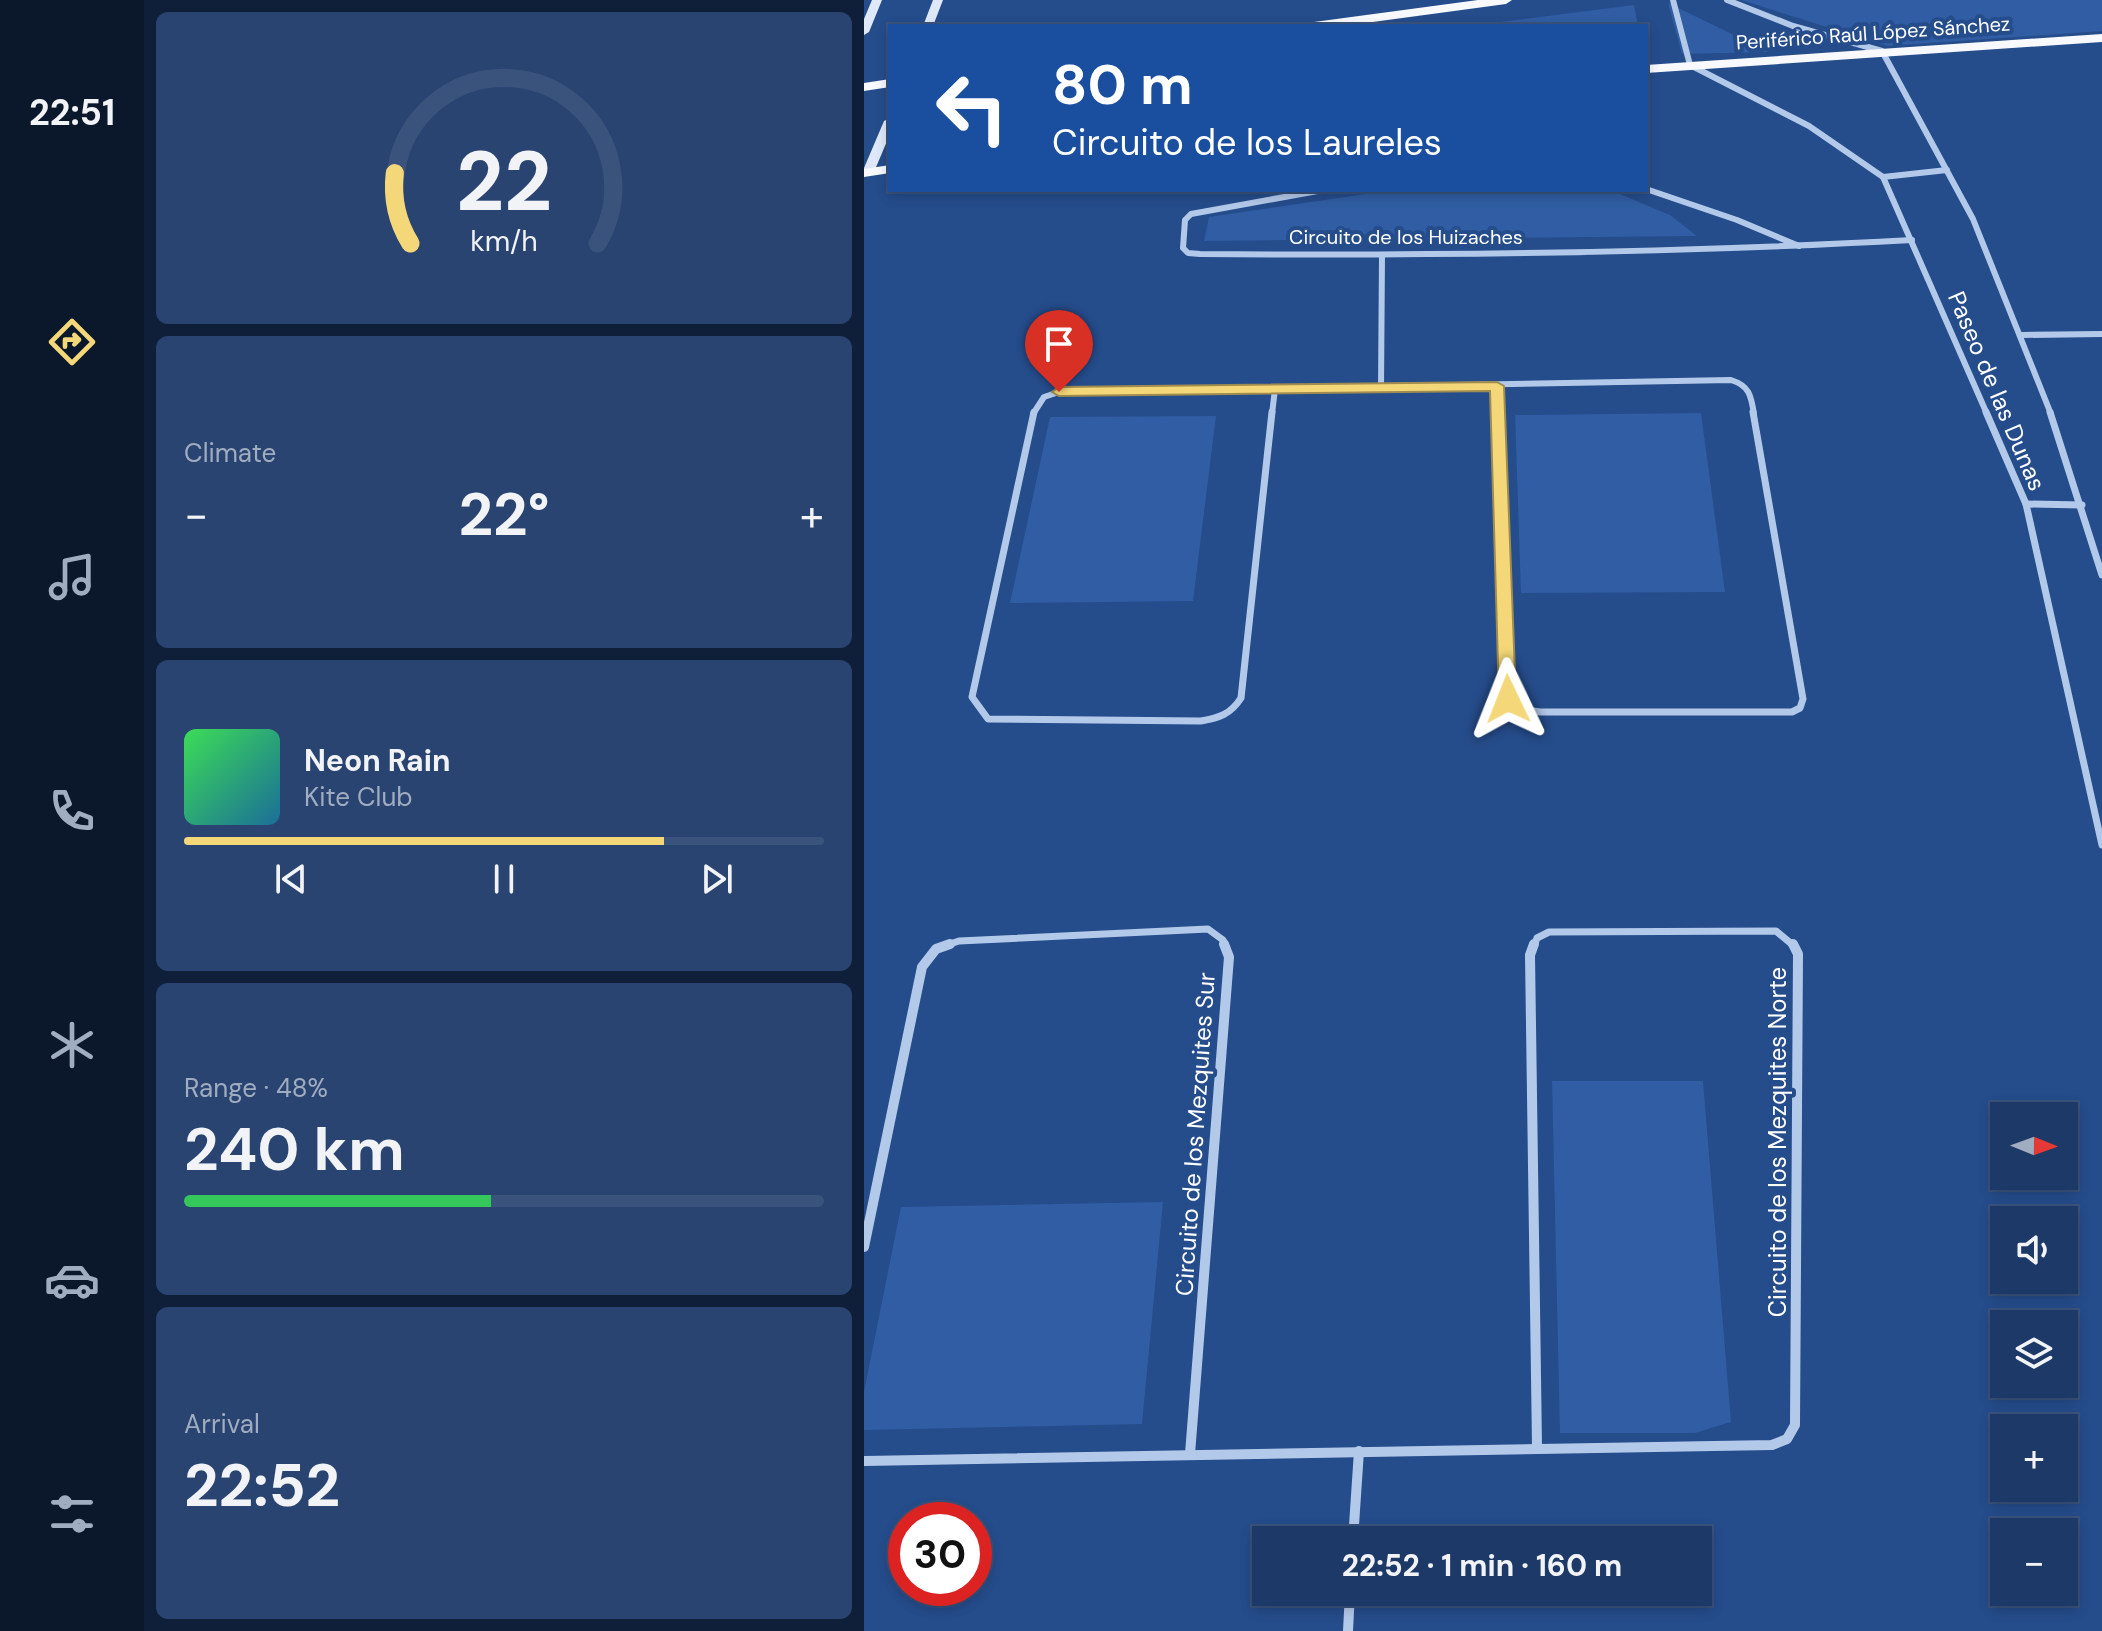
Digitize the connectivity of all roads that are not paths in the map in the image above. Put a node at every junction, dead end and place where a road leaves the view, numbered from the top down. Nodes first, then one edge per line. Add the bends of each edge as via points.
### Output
1 (877, 0) edge
2 (938, 0) edge
3 (1506, 0) edge
4 (1673, 0) edge
5 (1727, 0) edge
6 (929, 24) edge
7 (1329, 24) edge
8 (864, 32) edge
9 (2102, 38) edge
10 (1882, 51) junction
11 (1690, 65) junction
12 (1648, 69) edge
13 (888, 83) edge
14 (864, 87) edge
15 (888, 125) edge
16 (888, 169) edge
17 (1947, 170) junction
18 (865, 172) edge
19 (1883, 177) junction
20 (1648, 190) edge
21 (1312, 192) edge
22 (1912, 240) junction
23 (1802, 247) junction
24 (1382, 255) junction
25 (2102, 334) edge
26 (2022, 335) junction
27 (1497, 386) junction
28 (1275, 389) junction
29 (1381, 389) junction
30 (2026, 504) junction
31 (2082, 505) junction
32 (2102, 575) edge
33 (2102, 845) edge
34 (864, 1247) edge
35 (1537, 1446) junction
36 (1359, 1451) junction
37 (1190, 1454) junction
38 (864, 1461) edge
39 (1354, 1526) edge
40 (1349, 1606) edge
41 (1348, 1631) edge

1 - 8 street
2 - 6 street
3 - 7 main road
4 - 11 street
5 - 10 street via 1793,26
9 - 10 main road, Periférico Raúl López Sánchez
10 - 11 main road, Periférico Raúl López Sánchez
10 - 17 street, Paseo de las Dunas
11 - 12 main road, Periférico Raúl López Sánchez
11 - 19 street via 1809,126
13 - 14 main road
15 - 18 street
16 - 18 main road
17 - 19 street
17 - 26 street, Paseo de las Dunas
19 - 22 street, Paseo de las Dunas
20 - 23 street, Circuito de los Huizaches
21 - 24 street, Circuito de los Huizaches via 1191,214 1185,220 1183,248 1200,254
22 - 23 street, Circuito de los Huizaches
22 - 30 street, Paseo de las Dunas
23 - 24 street, Circuito de los Huizaches
24 - 29 street
25 - 26 street
26 - 31 street, Paseo de las Dunas
27 - 27 street via 1508,699 1520,709 1540,712 1800,708 1803,699 1750,392 1743,384 1731,380
27 - 29 street
28 - 28 street via 1241,698 1234,711 1201,721 988,719 972,697 1035,407 1059,392
28 - 29 street
30 - 31 street
30 - 33 street, Paseo de las Dunas
31 - 32 street, Paseo de las Dunas
34 - 37 street, Circuito de los Mezquites Sur via 922,967 936,949 959,941 1208,929 1223,940 1229,957
35 - 35 street, Circuito de los Mezquites Norte via 1772,1445 1787,1439 1795,1425 1798,954 1776,931 1549,932 1537,938 1530,955
35 - 36 street
36 - 37 street
36 - 39 street
37 - 38 street
40 - 41 street

